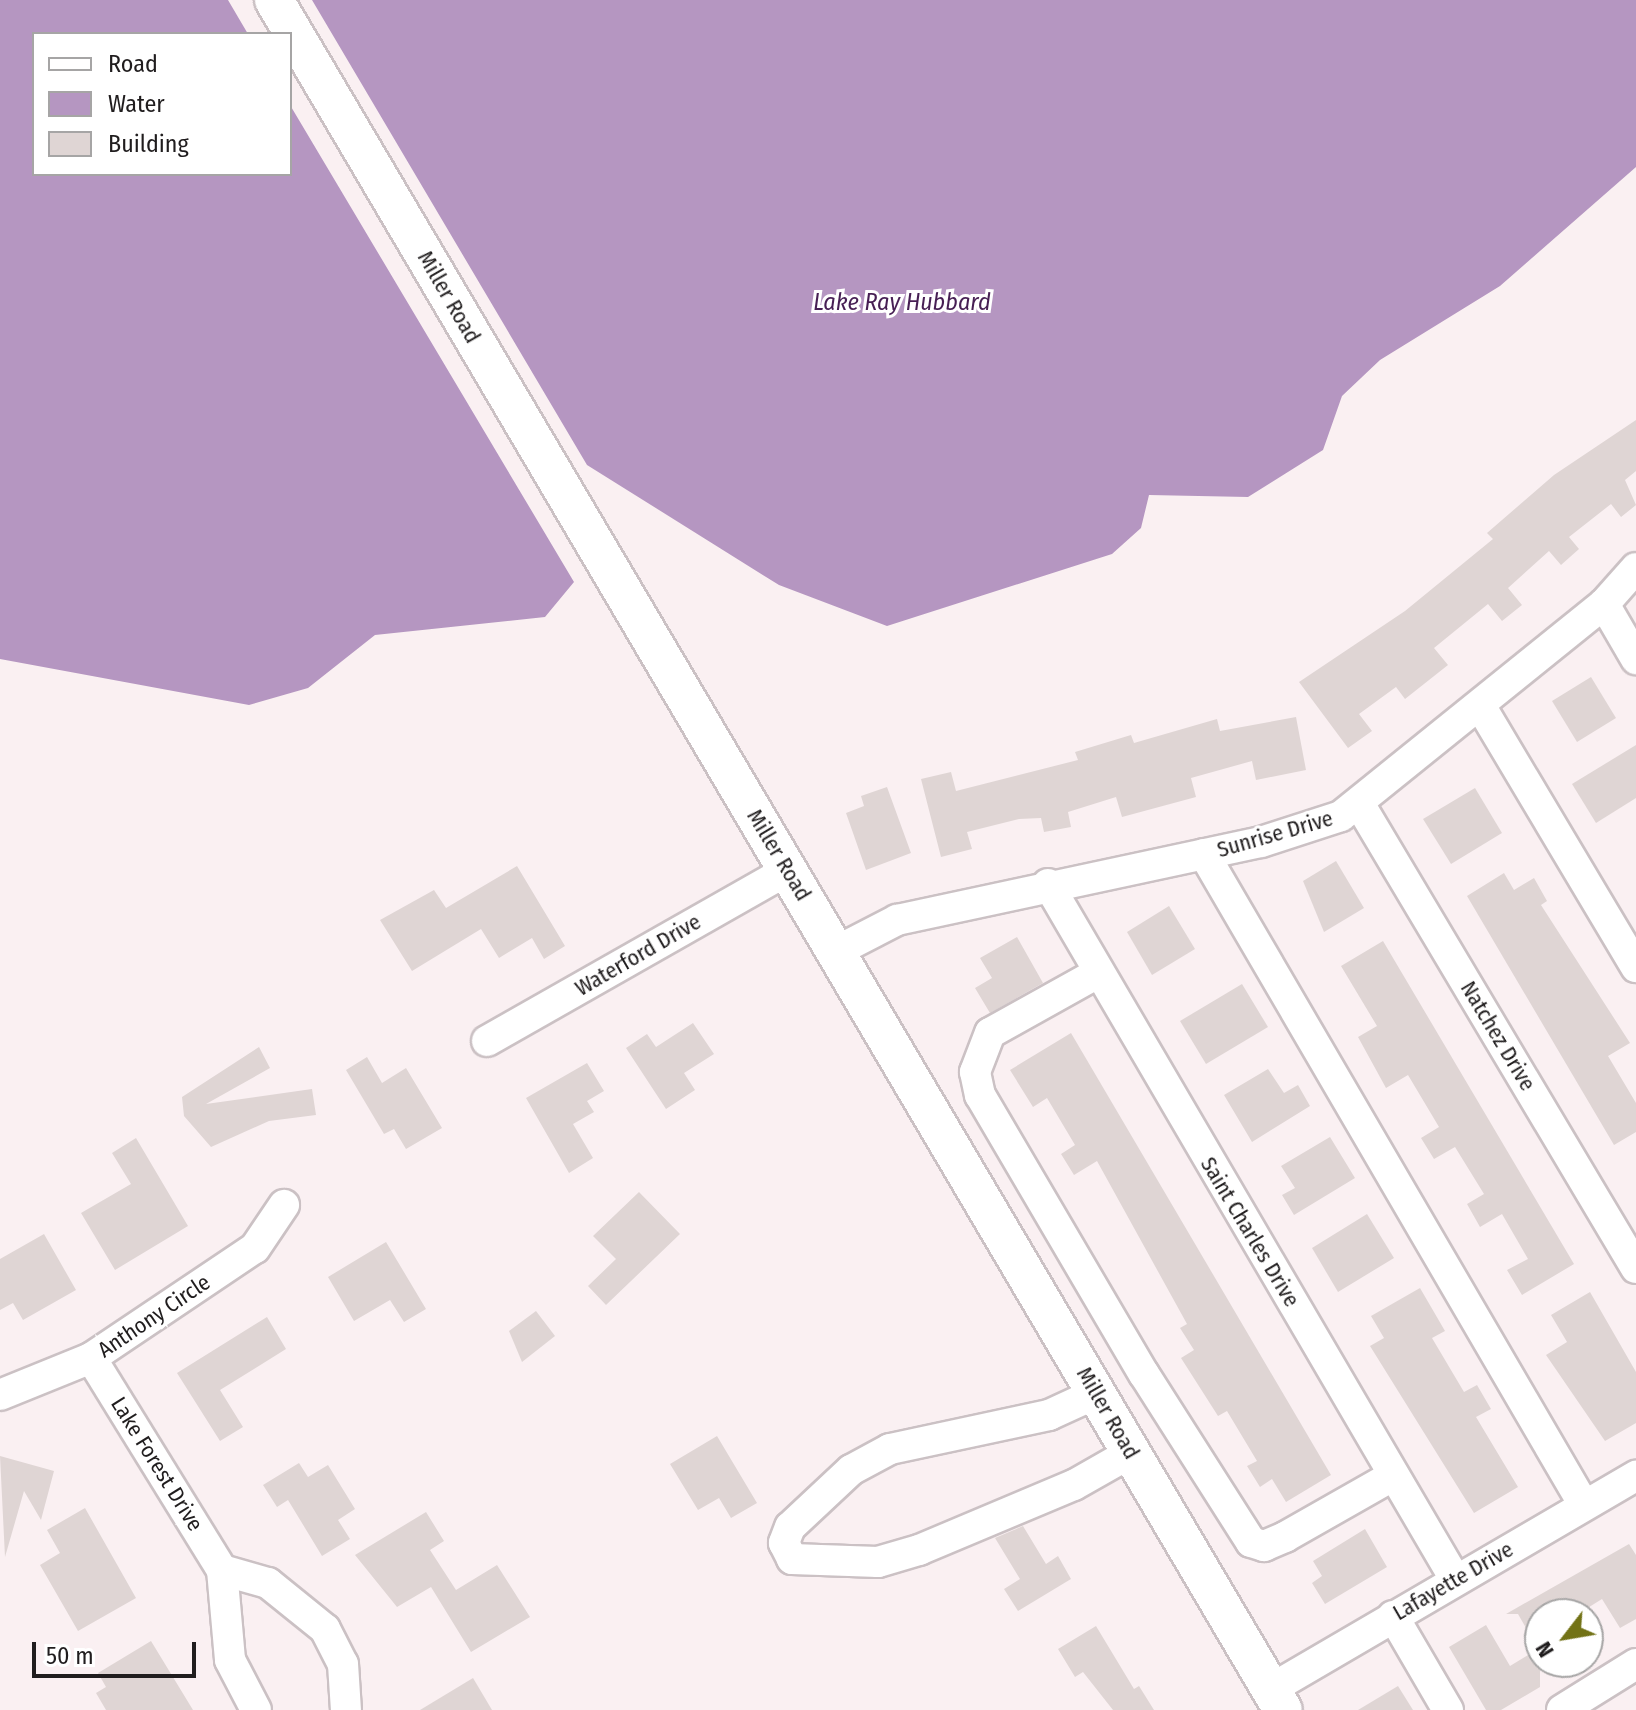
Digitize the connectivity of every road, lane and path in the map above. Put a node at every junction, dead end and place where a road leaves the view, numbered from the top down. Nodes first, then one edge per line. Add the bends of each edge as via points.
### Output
1 (274, 0) edge
2 (1636, 568) edge
3 (1604, 604) junction
4 (1636, 659) edge
5 (1481, 707) junction
6 (1360, 805) junction
7 (1204, 854) junction
8 (788, 870) junction
9 (1048, 884) junction
10 (837, 951) junction
11 (1636, 967) edge
12 (1096, 974) junction
13 (487, 1041) dead end
14 (284, 1205) dead end
15 (1636, 1268) edge
16 (91, 1358) junction
17 (1097, 1393) junction
18 (0, 1395) edge
19 (1132, 1452) junction
20 (1394, 1475) junction
21 (1636, 1476) edge
22 (1584, 1505) junction
23 (222, 1570) junction
24 (1455, 1579) junction
25 (1393, 1616) junction
26 (1636, 1664) edge
27 (1277, 1700) edge
28 (256, 1710) edge
29 (346, 1710) edge
30 (1448, 1710) edge
31 (1562, 1710) edge

1 - 8 main road, Miller Road
2 - 3 street, Sunrise Drive
3 - 4 street
3 - 5 street, Sunrise Drive
5 - 6 street, Sunrise Drive
5 - 11 street
6 - 7 street, Sunrise Drive via 1306,830
6 - 15 street, Natchez Drive
7 - 9 street, Sunrise Drive
7 - 22 street
8 - 10 main road, Miller Road
8 - 13 street, Waterford Drive
9 - 10 street, Sunrise Drive via 897,920
9 - 12 street, Saint Charles Drive
10 - 17 main road, Miller Road
12 - 20 street, Saint Charles Drive
12 - 20 street via 990,1033 975,1072 980,1095 1152,1387 1251,1542 1264,1546 1285,1537
14 - 16 street, Anthony Circle via 255,1248
16 - 18 street, Anthony Circle
16 - 23 street, Lake Forest Drive
17 - 19 main road, Miller Road
17 - 19 street via 1049,1415 890,1449 851,1470 790,1527 784,1543 792,1559 878,1562 919,1550
19 - 27 main road, Miller Road
20 - 24 street, Saint Charles Drive
21 - 22 street, Lafayette Drive
22 - 24 street, Lafayette Drive
23 - 28 street, Lake Forest Drive via 230,1660
23 - 29 street via 268,1583 325,1629 343,1664
24 - 25 street, Lafayette Drive
25 - 27 street, Lafayette Drive
25 - 30 street
26 - 31 street

